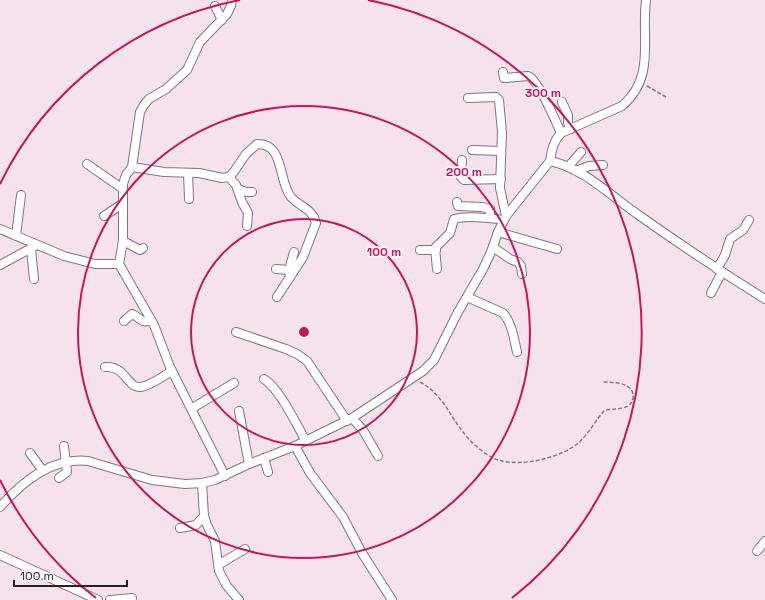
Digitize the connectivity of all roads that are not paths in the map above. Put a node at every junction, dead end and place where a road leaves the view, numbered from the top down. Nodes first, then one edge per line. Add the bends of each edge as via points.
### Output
1 (232, 0) edge
2 (646, 0) edge
3 (215, 6) dead end
4 (222, 20) junction
5 (503, 72) dead end
6 (468, 98) dead end
7 (562, 102) dead end
8 (571, 129) junction
9 (561, 133) junction
10 (472, 150) dead end
11 (501, 151) junction
12 (581, 152) dead end
13 (462, 160) dead end
14 (550, 161) junction
15 (87, 164) dead end
16 (603, 165) dead end
17 (132, 167) junction
18 (568, 167) junction
19 (576, 170) junction
20 (188, 173) junction
21 (229, 177) junction
22 (501, 179) junction
23 (123, 189) junction
24 (238, 189) junction
25 (252, 192) dead end
26 (21, 195) dead end
27 (189, 199) dead end
28 (457, 202) dead end
29 (122, 204) junction
30 (104, 216) dead end
31 (490, 218) junction
32 (505, 218) junction
33 (749, 220) dead end
34 (247, 226) dead end
35 (0, 229) edge
36 (498, 232) junction
37 (16, 236) junction
38 (123, 241) junction
39 (34, 247) junction
40 (493, 247) junction
41 (143, 248) dead end
42 (557, 249) dead end
43 (420, 250) dead end
44 (436, 250) junction
45 (294, 252) dead end
46 (119, 264) junction
47 (0, 265) edge
48 (276, 269) dead end
49 (437, 269) dead end
50 (720, 270) junction
51 (290, 274) junction
52 (522, 274) dead end
53 (34, 279) dead end
54 (711, 293) dead end
55 (277, 297) dead end
56 (467, 297) junction
57 (765, 299) edge
58 (152, 320) junction
59 (124, 321) dead end
60 (236, 332) dead end
61 (517, 352) dead end
62 (105, 367) dead end
63 (172, 371) junction
64 (264, 379) dead end
65 (234, 383) dead end
66 (191, 409) junction
67 (239, 411) dead end
68 (349, 419) junction
69 (306, 440) junction
70 (64, 446) dead end
71 (295, 446) junction
72 (30, 453) dead end
73 (378, 456) dead end
74 (264, 458) junction
75 (66, 462) junction
76 (249, 464) junction
77 (43, 471) junction
78 (268, 472) dead end
79 (226, 476) junction
80 (60, 478) dead end
81 (202, 483) junction
82 (0, 507) edge
83 (204, 516) junction
84 (180, 528) dead end
85 (765, 541) edge
86 (245, 549) dead end
87 (757, 551) dead end
88 (0, 555) edge
89 (218, 565) junction
90 (81, 597) edge
91 (132, 598) dead end
92 (98, 600) edge
93 (110, 600) edge
94 (239, 600) edge
95 (392, 600) edge

1 - 4 street via 230,10
2 - 8 street via 644,72 630,100
3 - 4 street
4 - 17 street via 200,42 183,75 144,104 140,112
5 - 9 street via 504,78 532,77
6 - 11 street via 496,97 499,100
7 - 8 street
8 - 9 street
9 - 14 street via 553,143
10 - 11 street
11 - 22 street
12 - 18 street
13 - 22 street via 461,177 464,180
14 - 18 street
14 - 32 street
15 - 23 street
16 - 19 street
17 - 20 street
17 - 23 street via 126,175
18 - 19 street
19 - 50 street
20 - 21 street
20 - 27 street
21 - 24 street
21 - 51 street via 257,144 269,147 278,157 287,191 294,200 312,213 316,223 303,256
22 - 32 street
23 - 29 street
24 - 25 street
24 - 34 street via 248,213
26 - 37 street
28 - 31 street via 458,206 490,209
29 - 30 street
29 - 38 street
31 - 32 street
31 - 44 street via 454,219 450,232 436,246
32 - 36 street
33 - 50 street via 743,230 730,239
35 - 37 street
36 - 40 street
36 - 42 street
37 - 39 street
38 - 41 street via 140,250
38 - 46 street
39 - 46 street via 95,264
39 - 47 street
39 - 53 street
40 - 52 street via 518,262
40 - 56 street via 484,269
43 - 44 street
44 - 49 street
45 - 51 street
46 - 58 street
48 - 51 street
50 - 54 street
50 - 57 street
51 - 55 street
56 - 61 street via 503,313 510,323
56 - 68 street via 434,360 422,371
58 - 59 street via 145,322 132,314
58 - 63 street
60 - 68 street via 286,349 307,361
62 - 63 street via 116,368 134,386 139,387
63 - 66 street
64 - 69 street via 278,392
65 - 66 street
66 - 79 street
67 - 76 street
68 - 69 street
68 - 73 street via 363,430
69 - 71 street
70 - 75 street
71 - 74 street
71 - 95 street via 310,473 343,517
72 - 77 street
74 - 76 street
74 - 78 street
75 - 77 street
75 - 80 street via 67,472
75 - 81 street via 88,461 170,483
76 - 79 street
77 - 82 street via 21,485
79 - 81 street
81 - 83 street
83 - 84 street via 196,525
83 - 89 street via 215,541
85 - 87 street
86 - 89 street
88 - 90 street
89 - 94 street via 223,579
90 - 92 street
91 - 93 street

